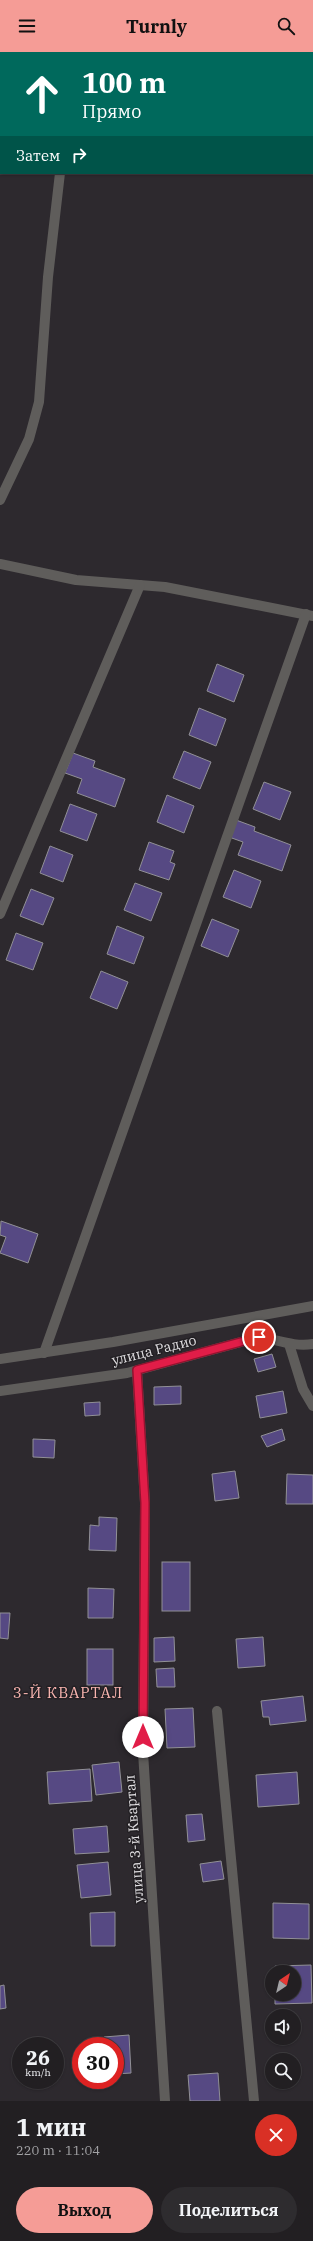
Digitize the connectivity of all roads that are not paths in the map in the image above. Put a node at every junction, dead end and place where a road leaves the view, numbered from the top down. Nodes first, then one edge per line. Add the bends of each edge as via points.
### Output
1 (60, 174) edge
2 (0, 500) edge
3 (0, 564) edge
4 (140, 585) junction
5 (309, 615) edge
6 (0, 914) edge
7 (313, 1306) edge
8 (288, 1344) junction
9 (313, 1344) edge
10 (44, 1353) junction
11 (0, 1359) edge
12 (137, 1370) junction
13 (0, 1391) edge
14 (313, 1406) edge
15 (217, 1711) dead end
16 (165, 2101) edge
17 (254, 2101) edge

1 - 2 street via 48,277 39,402 29,439
3 - 4 street via 76,580
4 - 5 street via 165,587
4 - 6 street
5 - 10 street
7 - 10 street
8 - 9 street, улица Радио
8 - 12 street, улица Радио via 280,1340 259,1337
8 - 14 street via 303,1389
10 - 11 street
12 - 13 street, улица Радио
12 - 16 street, улица 3-й Квартал via 145,1503 143,1752
15 - 17 street

